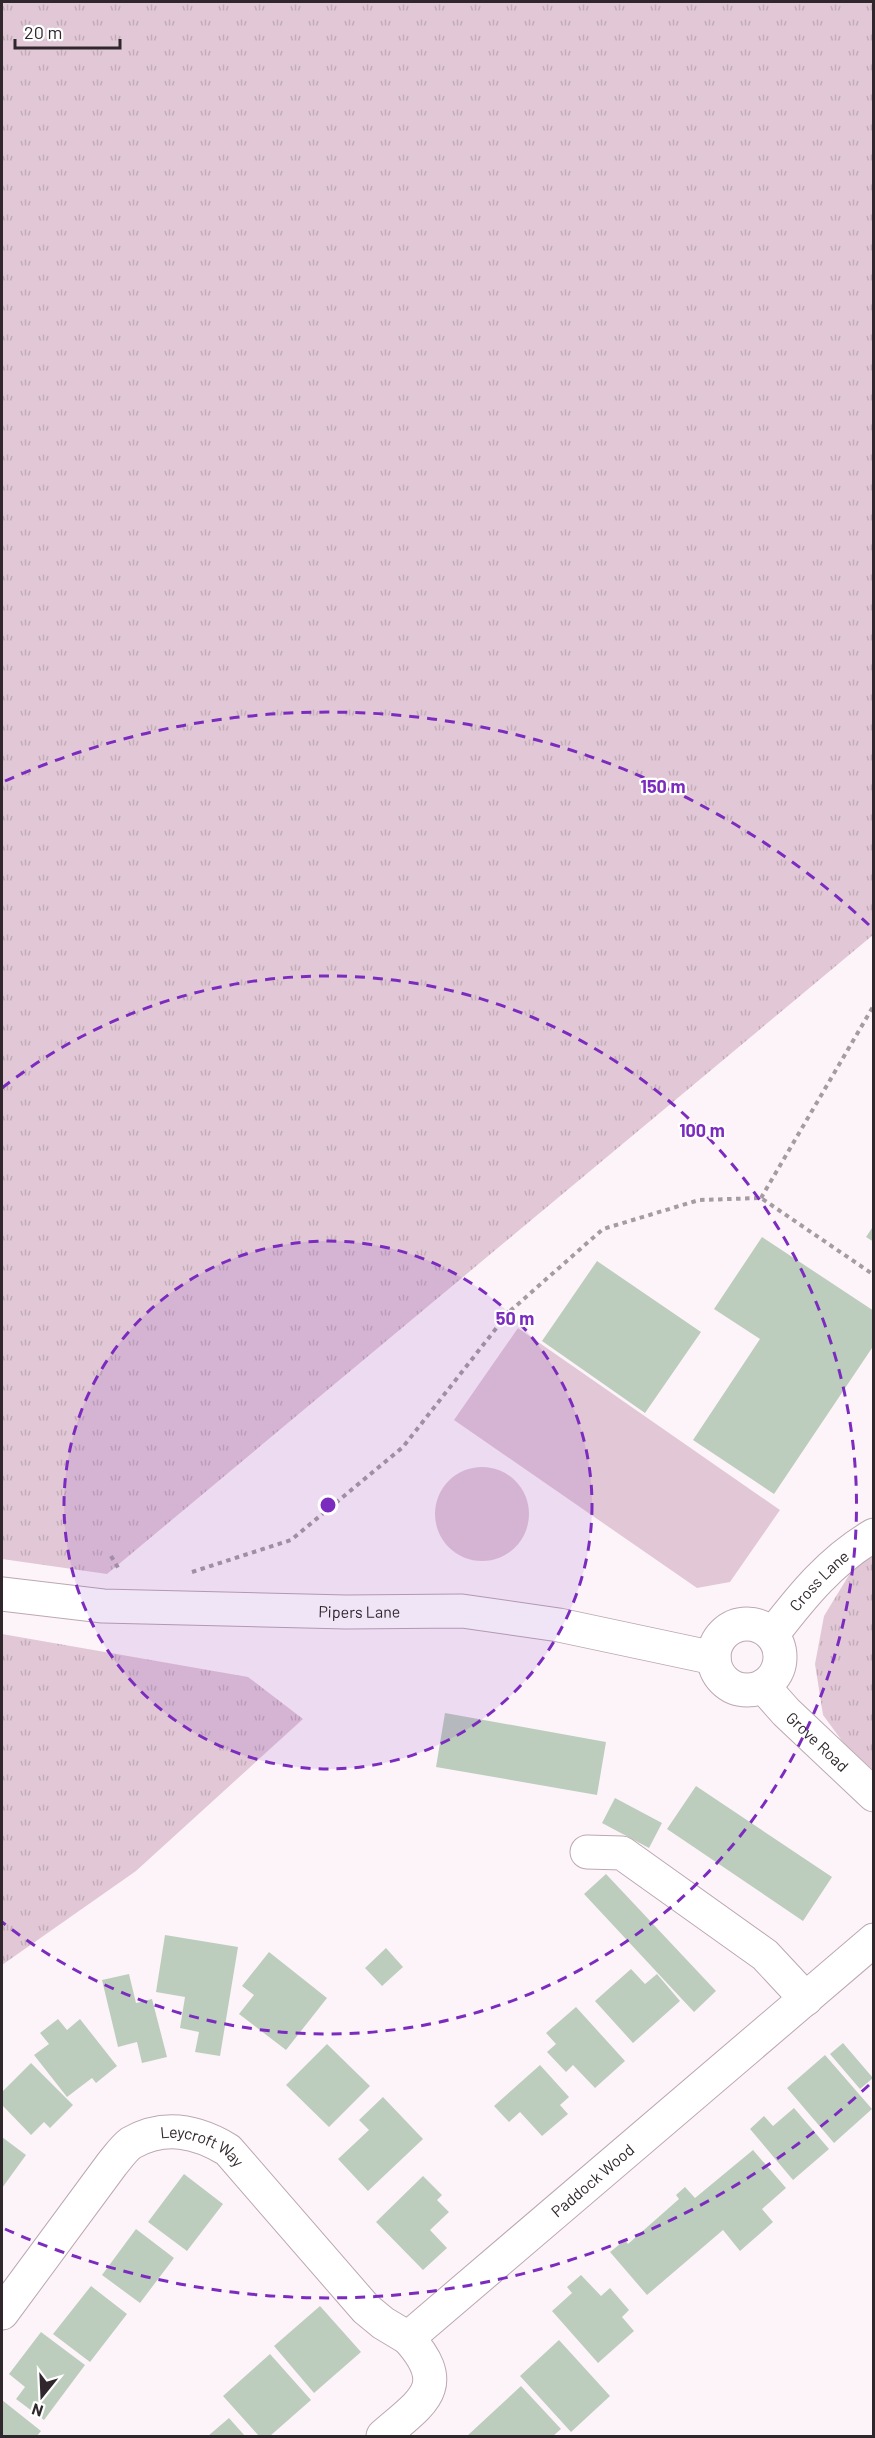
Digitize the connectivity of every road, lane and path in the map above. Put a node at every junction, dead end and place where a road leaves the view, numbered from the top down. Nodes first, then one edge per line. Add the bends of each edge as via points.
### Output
1 (873, 1005) edge
2 (761, 1198) junction
3 (873, 1275) edge
4 (873, 1535) edge
5 (111, 1556) dead end
6 (122, 1574) dead end
7 (182, 1575) dead end
8 (2, 1594) edge
9 (772, 1635) junction
10 (714, 1658) junction
11 (764, 1686) junction
12 (873, 1795) edge
13 (587, 1852) dead end
14 (873, 1940) edge
15 (806, 1999) junction
16 (2, 2313) edge
17 (408, 2338) junction
18 (383, 2436) edge

1 - 2 path
2 - 3 path
2 - 7 path via 699,1200 603,1228 509,1312 403,1447 291,1540
4 - 9 street, Cross Lane via 851,1548 807,1590
5 - 6 path
8 - 10 street, Pipers Lane via 104,1606 462,1611 559,1625
9 - 10 street via 755,1624 735,1626 720,1639
9 - 11 street via 780,1662 777,1672
10 - 11 street via 731,1686
11 - 12 street, Grove Road
13 - 15 street via 622,1852 765,1955
14 - 15 street, Paddock Wood
15 - 17 street, Paddock Wood
16 - 17 street, Leycroft Way via 130,2144 166,2132 184,2132 207,2137 228,2150 366,2309
17 - 18 street via 429,2367 429,2392

